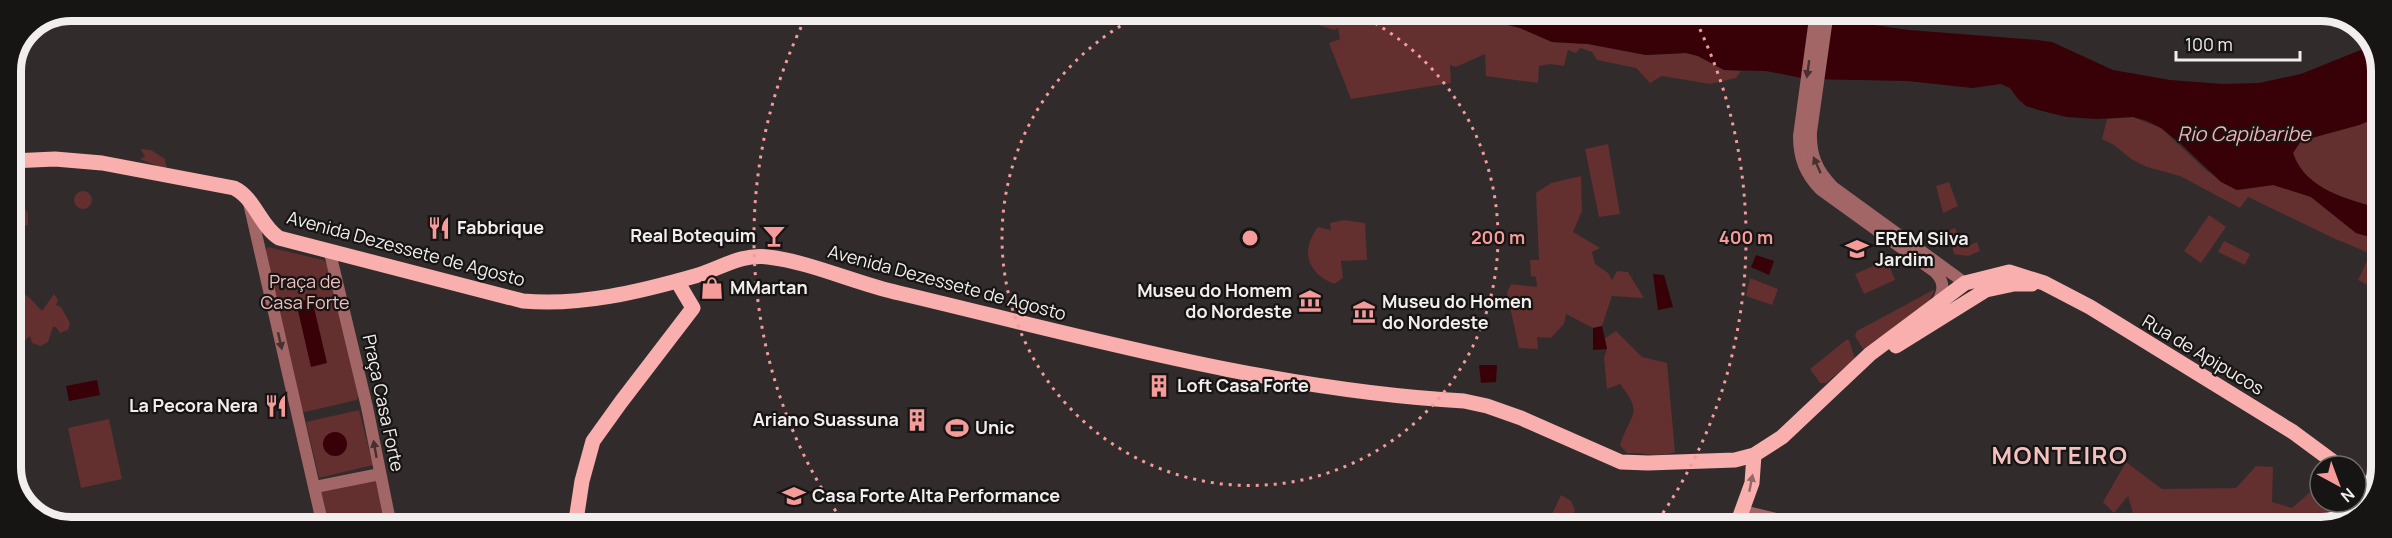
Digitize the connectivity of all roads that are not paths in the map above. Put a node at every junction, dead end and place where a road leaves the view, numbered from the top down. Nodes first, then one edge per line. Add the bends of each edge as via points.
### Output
1 (1815, 21) edge
2 (1827, 21) edge
3 (21, 161) edge
4 (249, 202) junction
5 (330, 253) junction
6 (1940, 269) junction
7 (684, 279) junction
8 (1965, 283) junction
9 (2044, 283) junction
10 (1936, 305) junction
11 (1925, 329) junction
12 (1863, 362) junction
13 (1754, 454) junction
14 (2322, 454) edge
15 (380, 474) junction
16 (315, 487) junction
17 (1743, 511) junction
18 (321, 517) edge
19 (389, 517) edge
20 (576, 517) edge
21 (1740, 517) edge
22 (1768, 517) edge

1 -> 6 street via 1799,136 1802,164 1821,190
6 -> 2 street via 1833,187 1814,161 1811,132
3 - 4 main road, Avenida Dezessete de Agosto via 102,163 234,188
4 - 5 main road, Avenida Dezessete de Agosto via 276,236
4 -> 16 street
5 - 7 main road, Avenida Dezessete de Agosto via 523,301 574,301 646,290
15 -> 5 street, Praça Casa Forte
6 - 8 street
6 - 10 street via 1943,288
7 - 13 main road, Avenida Dezessete de Agosto via 745,257 772,257 897,293 1158,356 1301,383 1464,400 1621,462 1724,462
7 - 20 main road via 693,308 593,441
8 - 9 main road, Avenida Dezessete de Agosto via 2009,272
8 - 10 main road, Avenida Dezessete de Agosto
8 - 11 main road
9 - 11 main road, Avenida Dezessete de Agosto via 1986,290
9 - 14 main road, Rua de Apipucos via 2090,307
10 - 12 main road, Avenida Dezessete de Agosto
11 - 12 main road, Avenida Dezessete de Agosto
12 - 13 main road, Avenida Dezessete de Agosto via 1782,437
17 -> 13 main road via 1752,483
15 - 16 street
15 - 19 street, Praça Casa Forte
16 - 18 street
17 - 21 main road
17 - 22 street

